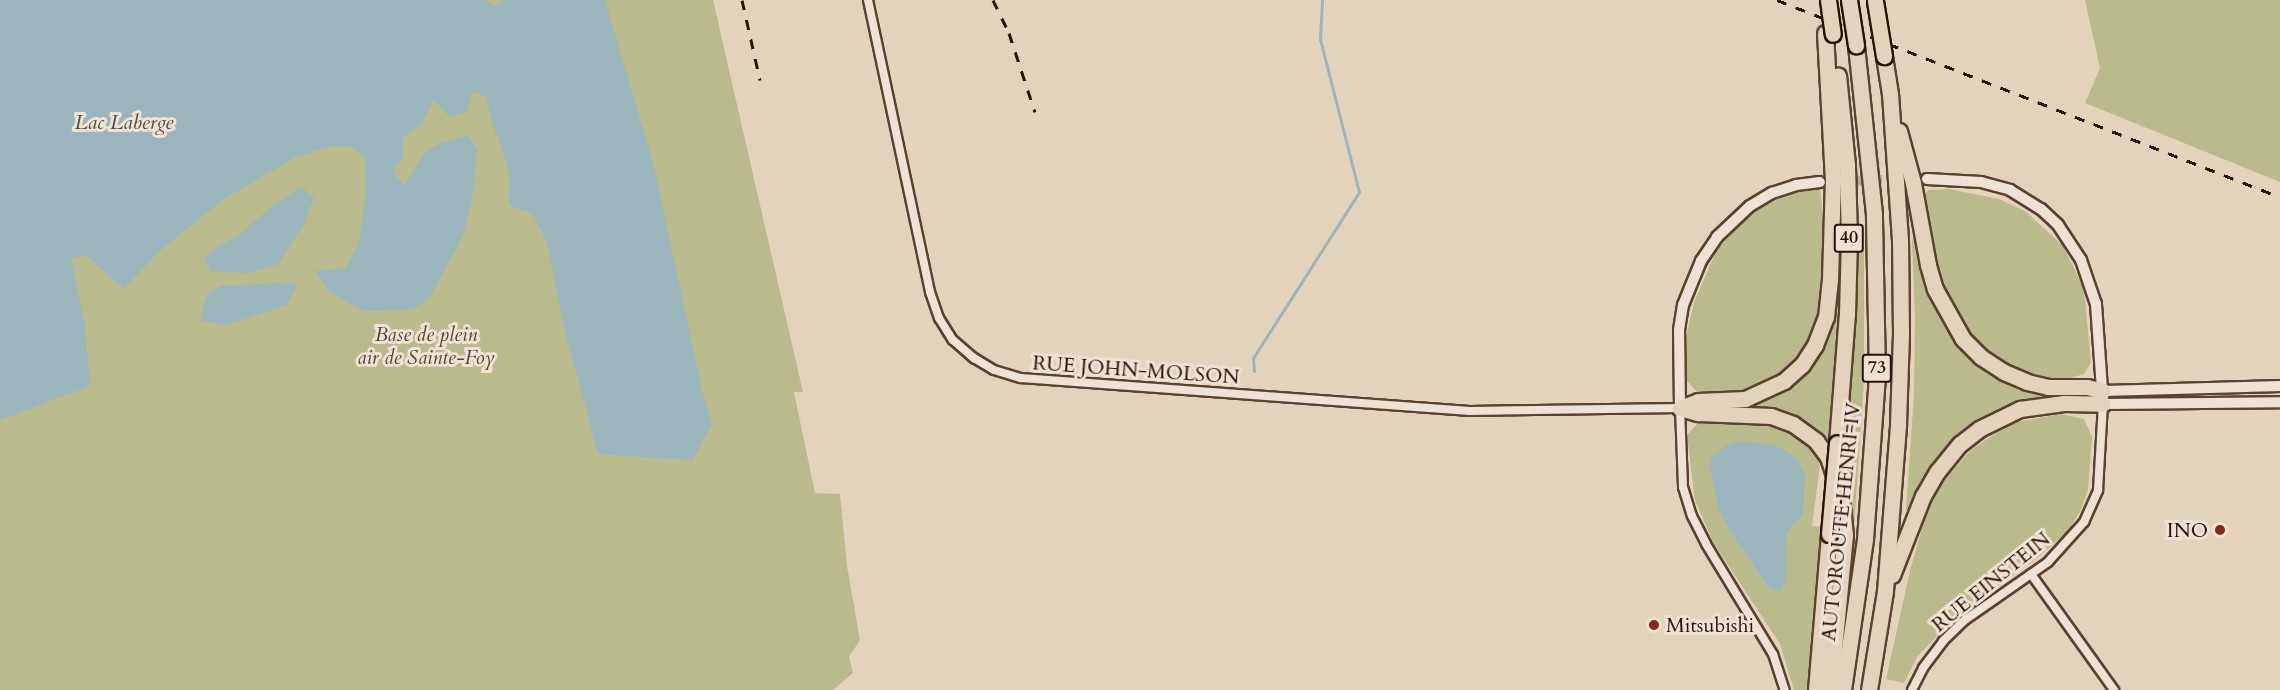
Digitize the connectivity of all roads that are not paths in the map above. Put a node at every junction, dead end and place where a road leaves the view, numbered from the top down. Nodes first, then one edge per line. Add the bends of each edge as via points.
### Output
1 (868, 0) edge
2 (1821, 0) edge
3 (1828, 0) edge
4 (1849, 0) edge
5 (1875, 0) edge
6 (1829, 34) junction
7 (1890, 94) junction
8 (1927, 179) tunnel mouth
9 (1820, 182) dead end
10 (2280, 386) edge
11 (2103, 398) junction
12 (2280, 402) edge
13 (1680, 408) junction
14 (2031, 574) junction
15 (1885, 591) junction
16 (1785, 690) edge
17 (1816, 690) edge
18 (1830, 690) edge
19 (1843, 690) edge
20 (1869, 690) edge
21 (1912, 690) edge
22 (2114, 690) edge

1 - 13 street, RUE JOHN-MOLSON via 930,292 939,318 953,340 993,370 1021,378 1470,411
2 - 6 highway
3 - 6 highway, 40, bridge
4 - 19 highway, AUTOROUTE HENRI-IV / 73, bridge via 1874,214 1877,375 1865,539
5 - 7 highway, bridge
6 - 13 highway via 1833,180 1830,279 1826,317 1815,345 1784,381 1745,399 1698,401
6 - 17 highway, 40, bridge via 1844,126 1847,314
7 - 11 highway via 1935,289 1963,339 1988,362 2027,382 2048,387 2087,387
7 - 15 highway via 1900,240 1901,333 1899,424
8 - 11 street, RUE EINSTEIN via 1981,182 2010,190 2058,225 2081,260 2096,304
9 - 13 street via 1772,193 1750,206 1717,237 1701,261 1683,305 1679,330
10 - 11 street
11 - 12 street
11 - 14 street, RUE EINSTEIN via 2102,456 2094,502 2068,543
11 - 15 highway via 2020,409 1972,434 1943,464 1923,496
13 - 16 street via 1683,487 1692,516 1773,654
13 - 18 highway via 1698,413 1772,416 1793,424 1816,441 1827,457 1841,497 1845,535
14 - 21 street, RUE EINSTEIN via 1965,620 1943,641
14 - 22 street
15 - 20 highway

